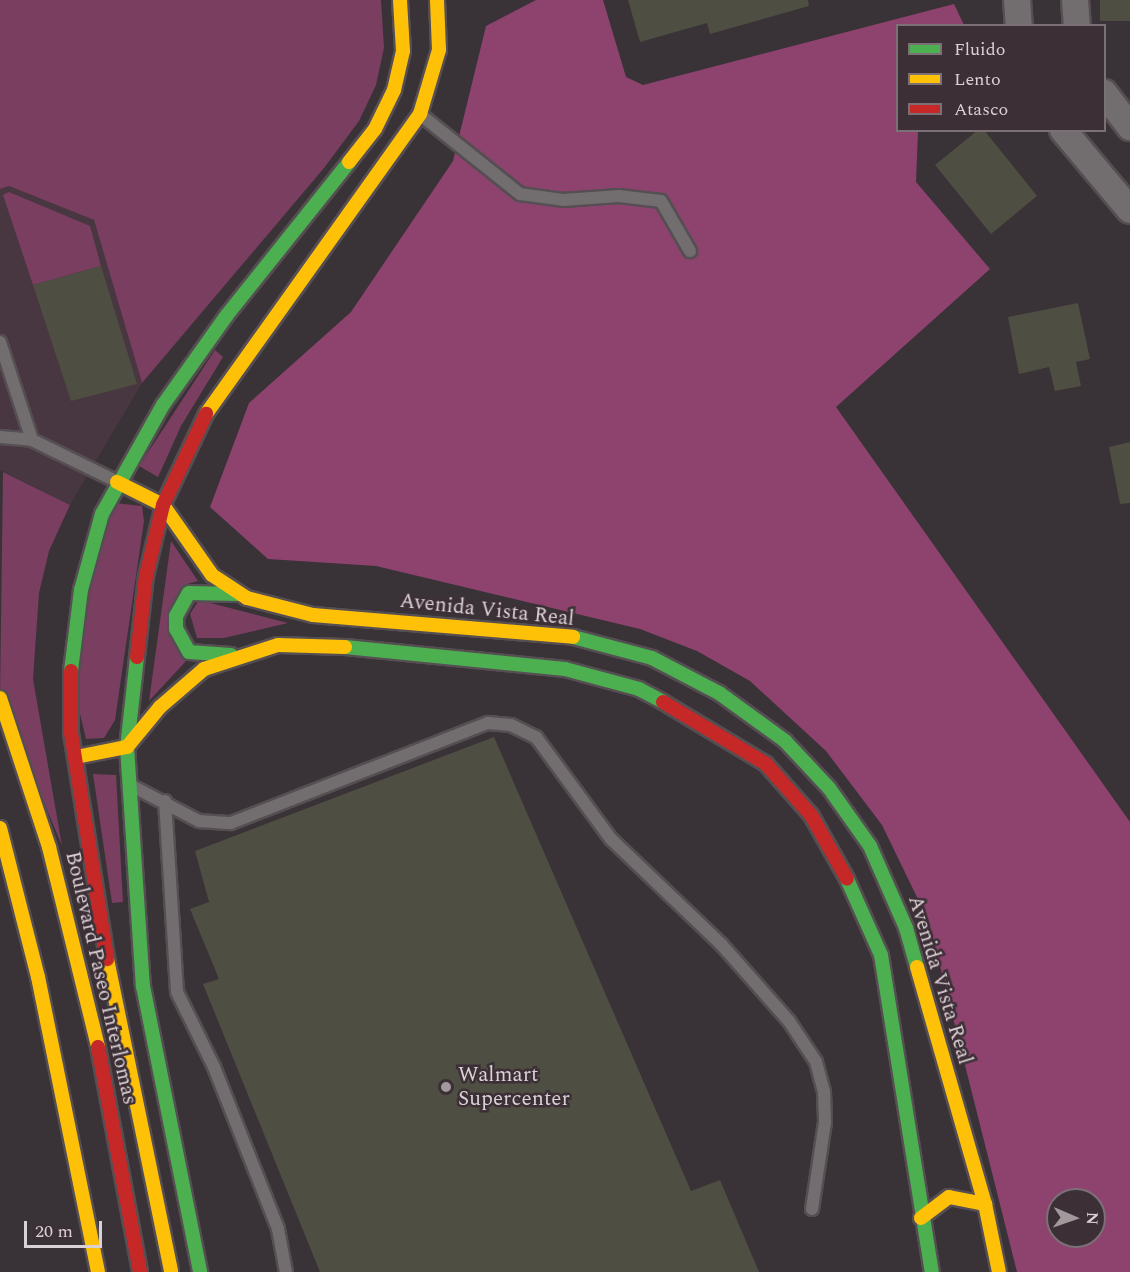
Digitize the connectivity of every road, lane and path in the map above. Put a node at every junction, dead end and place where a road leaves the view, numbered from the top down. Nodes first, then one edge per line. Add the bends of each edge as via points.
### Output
1 (400, 0) edge
2 (437, 0) edge
3 (1017, 0) edge
4 (1075, 0) edge
5 (1018, 24) edge
6 (1077, 24) edge
7 (1106, 96) edge
8 (420, 114) junction
9 (1130, 127) edge
10 (1065, 132) edge
11 (1130, 210) edge
12 (690, 250) dead end
13 (0, 342) edge
14 (0, 437) edge
15 (32, 440) junction
16 (117, 482) junction
17 (163, 505) junction
18 (239, 594) junction
19 (241, 653) junction
20 (0, 698) edge
21 (127, 747) junction
22 (76, 757) junction
23 (128, 784) junction
24 (165, 801) junction
25 (0, 828) edge
26 (985, 1204) junction
27 (812, 1209) dead end
28 (921, 1218) junction
29 (98, 1272) edge
30 (140, 1272) edge
31 (171, 1272) edge
32 (201, 1272) edge
33 (286, 1272) edge
34 (932, 1272) edge
35 (999, 1272) edge

1 - 16 main road via 403,51 394,90 375,129 227,315
2 - 8 main road via 439,50
3 - 5 street
4 - 6 street
7 - 9 street
8 - 12 lane via 520,194 563,200 619,196 661,201
8 - 17 main road via 382,174 214,399 185,451
10 - 11 street
13 - 15 lane
14 - 15 lane
15 - 16 lane
16 - 17 main road
16 - 22 main road via 90,546 73,639 70,683
17 - 18 main road, Avenida Vista Real via 212,575
17 - 21 main road via 146,576
18 - 19 main road via 218,590 189,593 176,616 176,630 189,652 205,656
18 - 26 main road, Avenida Vista Real via 301,613 568,636 652,658 719,693 785,741 829,788 870,846 906,928
19 - 21 main road via 190,679
19 - 28 main road via 312,644 565,669 639,689 701,721 766,764 811,814 842,868 881,955 910,1112
20 - 30 main road, Boulevard Paseo Interlomas via 49,847 88,996
21 - 22 main road
21 - 23 main road
22 - 31 main road via 96,907
23 - 24 lane
23 - 32 main road via 143,986
24 - 27 lane via 199,821 231,823 488,723 511,726 536,737 611,840 721,944 789,1021 816,1062 824,1092 825,1122
24 - 33 lane via 177,992 214,1067 278,1229
25 - 29 main road via 29,933
26 - 28 main road via 966,1197 949,1197
26 - 35 main road, Avenida Vista Real
28 - 34 main road

